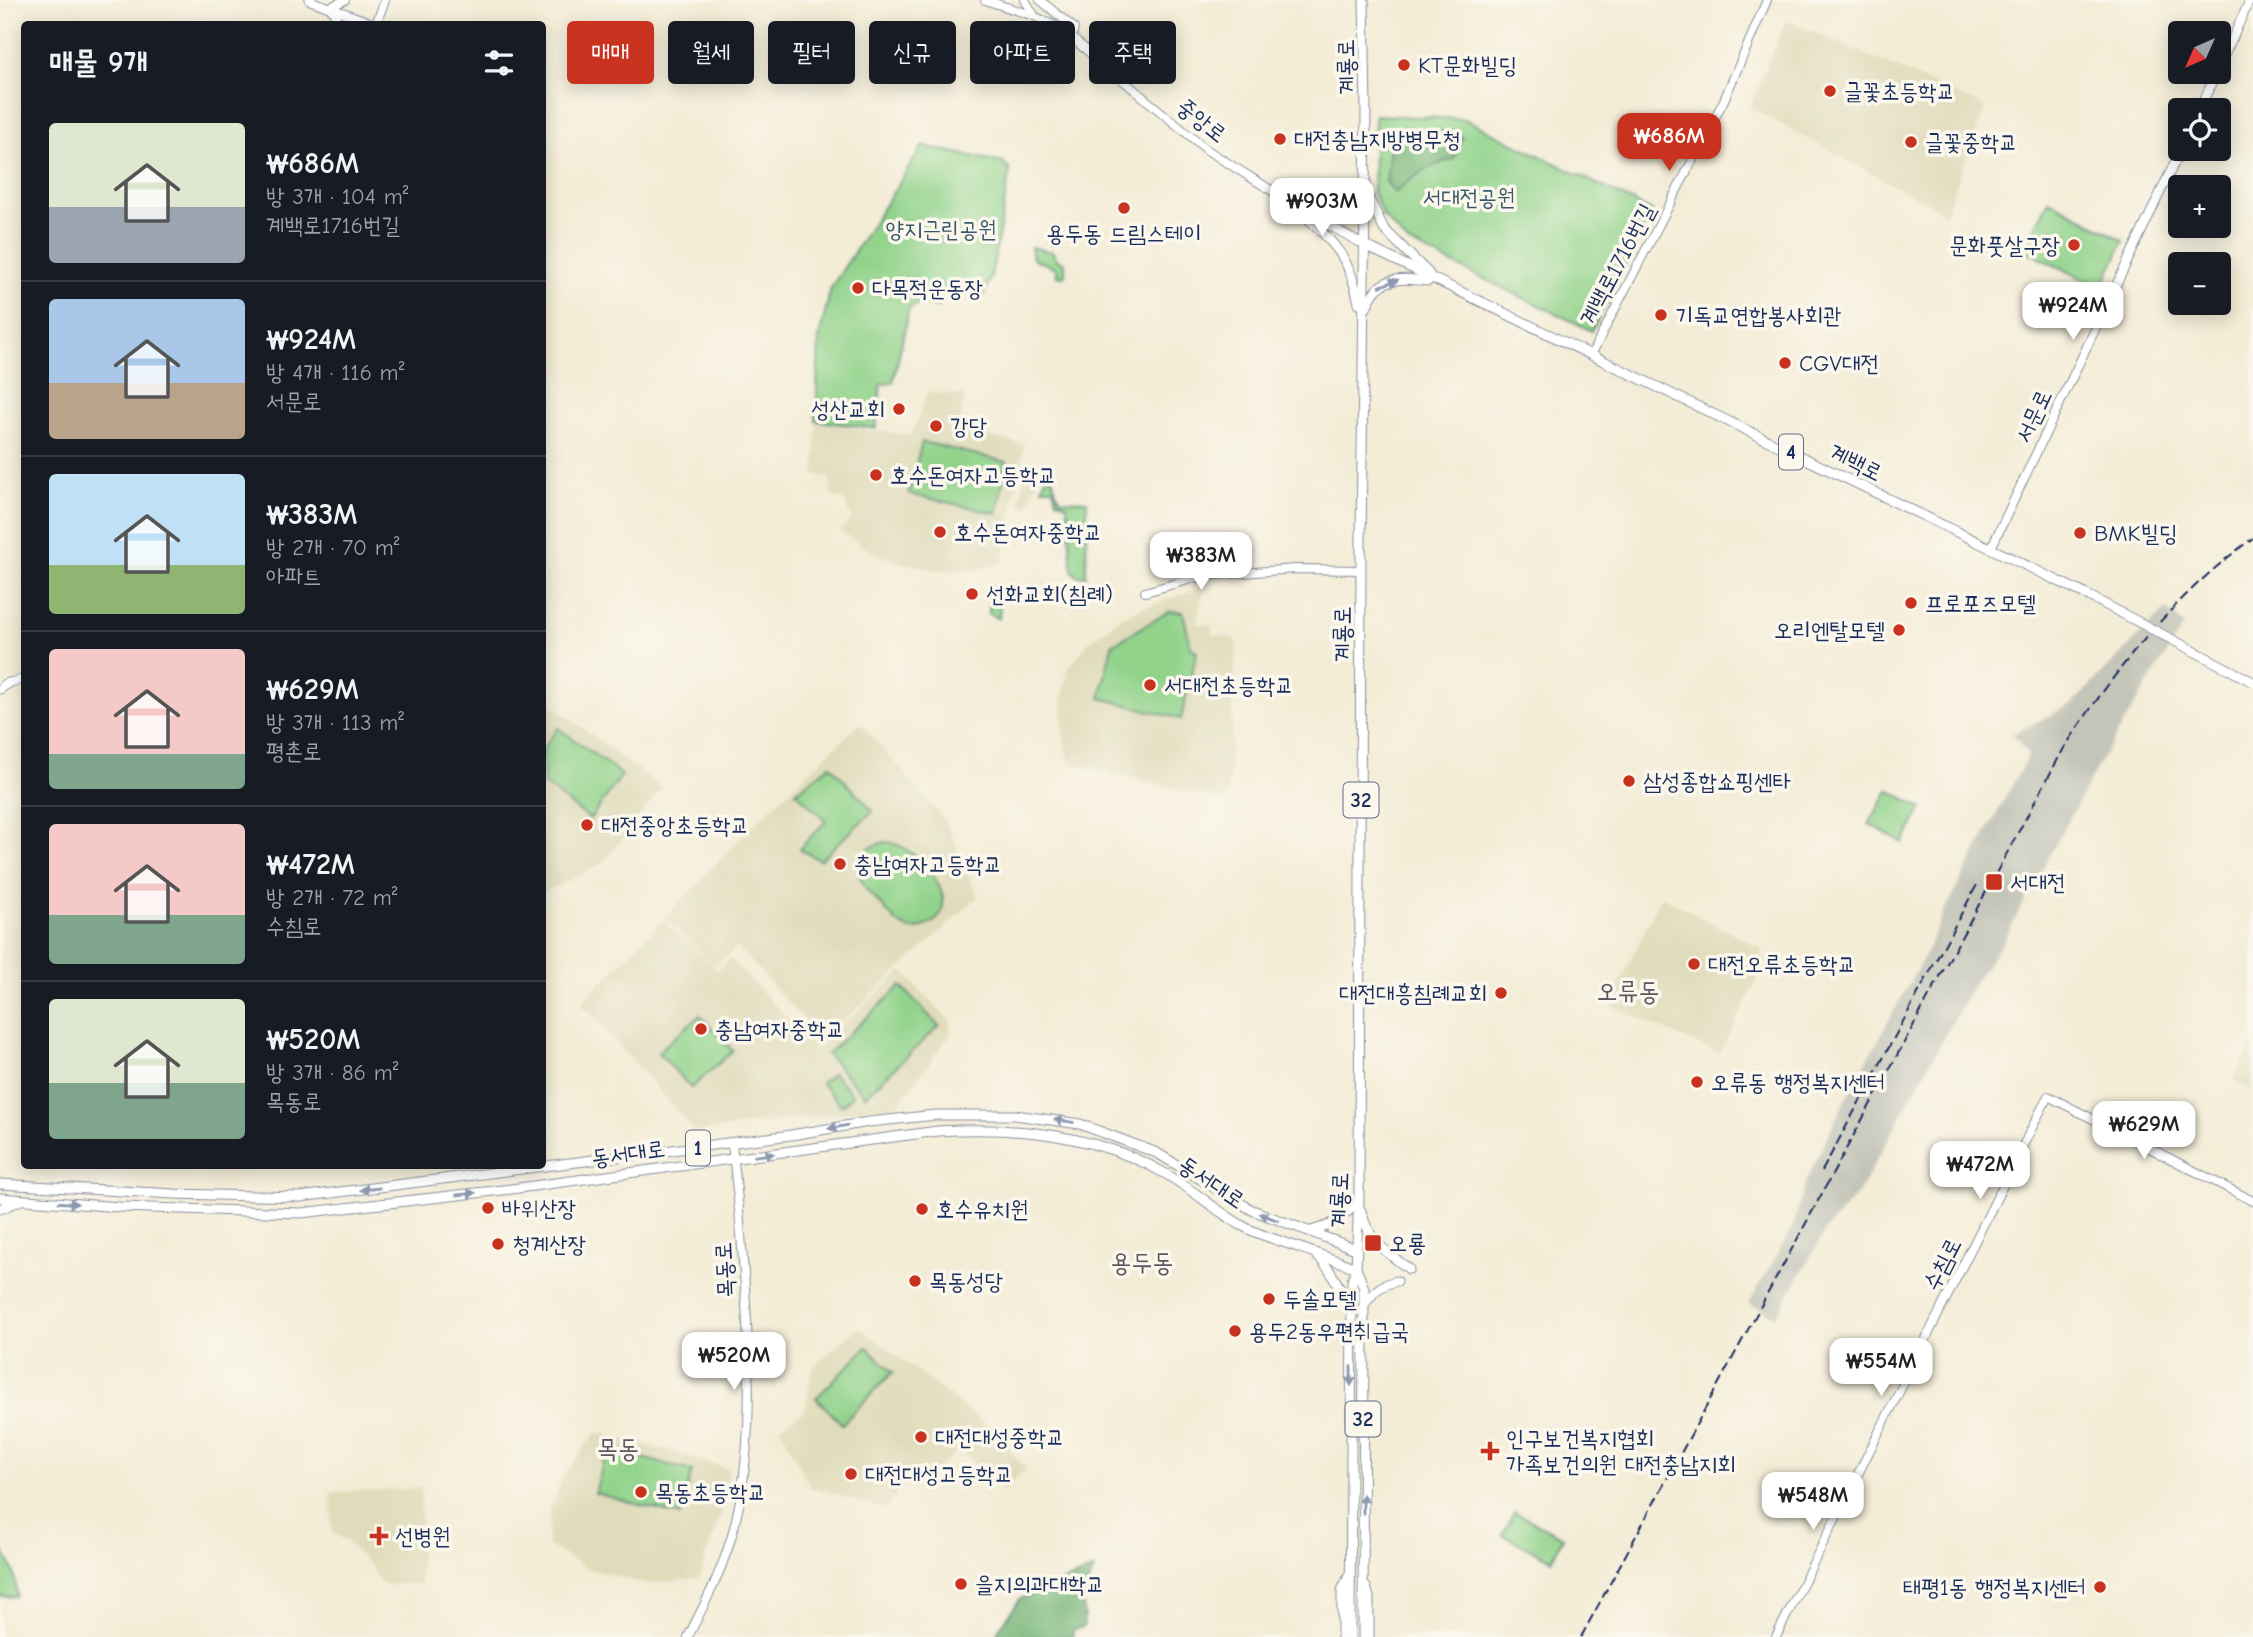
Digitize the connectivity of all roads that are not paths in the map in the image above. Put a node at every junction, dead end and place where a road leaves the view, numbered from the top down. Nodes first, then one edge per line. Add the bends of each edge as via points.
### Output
1 (309, 0) edge
2 (345, 0) edge
3 (385, 0) edge
4 (985, 0) edge
5 (1025, 0) edge
6 (1040, 0) edge
7 (1364, 0) edge
8 (1767, 0) edge
9 (2250, 0) edge
10 (330, 7) junction
11 (1034, 16) junction
12 (338, 21) edge
13 (367, 21) edge
14 (376, 21) edge
15 (1043, 21) edge
16 (1066, 21) edge
17 (1075, 40) edge
18 (2231, 41) edge
19 (2175, 161) edge
20 (1365, 191) junction
21 (1294, 205) junction
22 (1364, 245) junction
23 (1437, 282) junction
24 (1363, 320) junction
25 (1591, 355) junction
26 (1991, 548) junction
27 (1361, 570) junction
28 (1145, 592) dead end
29 (21, 680) edge
30 (2253, 682) edge
31 (2, 685) edge
32 (732, 1143) junction
33 (734, 1159) junction
34 (546, 1167) edge
35 (532, 1169) edge
36 (0, 1178) edge
37 (0, 1184) edge
38 (12, 1185) junction
39 (0, 1198) edge
40 (24, 1199) junction
41 (2253, 1201) edge
42 (1359, 1203) junction
43 (0, 1209) edge
44 (1308, 1232) junction
45 (1356, 1249) junction
46 (1312, 1252) junction
47 (1356, 1268) junction
48 (1409, 1269) dead end
49 (1397, 1281) dead end
50 (1352, 1307) junction
51 (1362, 1309) junction
52 (1351, 1572) junction
53 (1363, 1572) junction
54 (688, 1637) edge
55 (1342, 1637) edge
56 (1350, 1637) edge
57 (1363, 1637) edge
58 (1369, 1637) edge
59 (1776, 1637) edge

1 - 10 main road
2 - 10 main road
3 - 14 main road
4 - 11 main road, 중앙로
5 - 11 main road
6 - 16 main road
7 - 20 main road, 계룡로
8 - 25 main road, 계백로1716번길 via 1724,100
9 - 18 main road
10 - 12 main road
10 - 13 main road
11 - 15 main road, 중앙로
17 - 21 main road, 중앙로 via 1207,150
19 - 26 main road, 서문로
20 - 21 main road via 1341,218
20 - 22 main road, 계룡로
20 - 23 main road via 1384,229
21 - 22 main road, 중앙로
21 - 24 main road via 1349,265
22 - 23 main road, 계백로 / 4
22 - 24 main road, 계룡로 / 32
24 -> 23 main road via 1376,289 1390,280
23 - 25 main road, 계백로 / 4
24 - 27 main road, 계룡로 / 32
25 - 26 main road, 계백로 / 4
26 - 30 main road, 계백로 / 4, bridge
27 - 28 main road via 1202,576
27 - 42 main road, 계룡로 / 32
29 - 31 main road
32 - 33 main road, 목동로
32 -> 34 main road, 동서대로 / 1
44 -> 32 main road, 동서대로 / 1 via 1252,1210 1157,1153 1080,1124 1015,1115 936,1115
40 -> 33 main road, 동서대로 / 1 via 301,1213
33 -> 46 main road, 동서대로 / 1 via 938,1131 1046,1135 1121,1152 1165,1173 1241,1226
33 - 54 main road, 목동로 via 748,1359 746,1469 718,1578
35 -> 38 main road, 동서대로 / 1 via 300,1197
36 - 38 main road
37 - 38 main road, 동서대로 / 1
39 - 40 main road, 동서대로 / 1
40 - 43 main road
41 - 59 main road, 수침로 via 2048,1097
42 - 44 main road via 1330,1225
42 - 45 main road, 계룡로 / 32
42 - 48 main road via 1374,1241
44 - 45 main road, 동서대로 / 1
45 - 47 main road, 계룡로 / 32
46 - 47 main road, 동서대로
46 - 50 main road via 1328,1266
47 - 50 main road, 계룡로 / 32
47 - 51 main road, 계룡로 / 32 via 1364,1288
49 - 51 main road via 1373,1292
50 -> 52 main road, 계룡로 / 32
53 -> 51 main road, 계룡로 / 32
52 - 55 main road via 1342,1590
52 - 56 main road, 계룡로 / 32
53 - 57 main road, 계룡로 / 32
53 - 58 main road via 1369,1597

